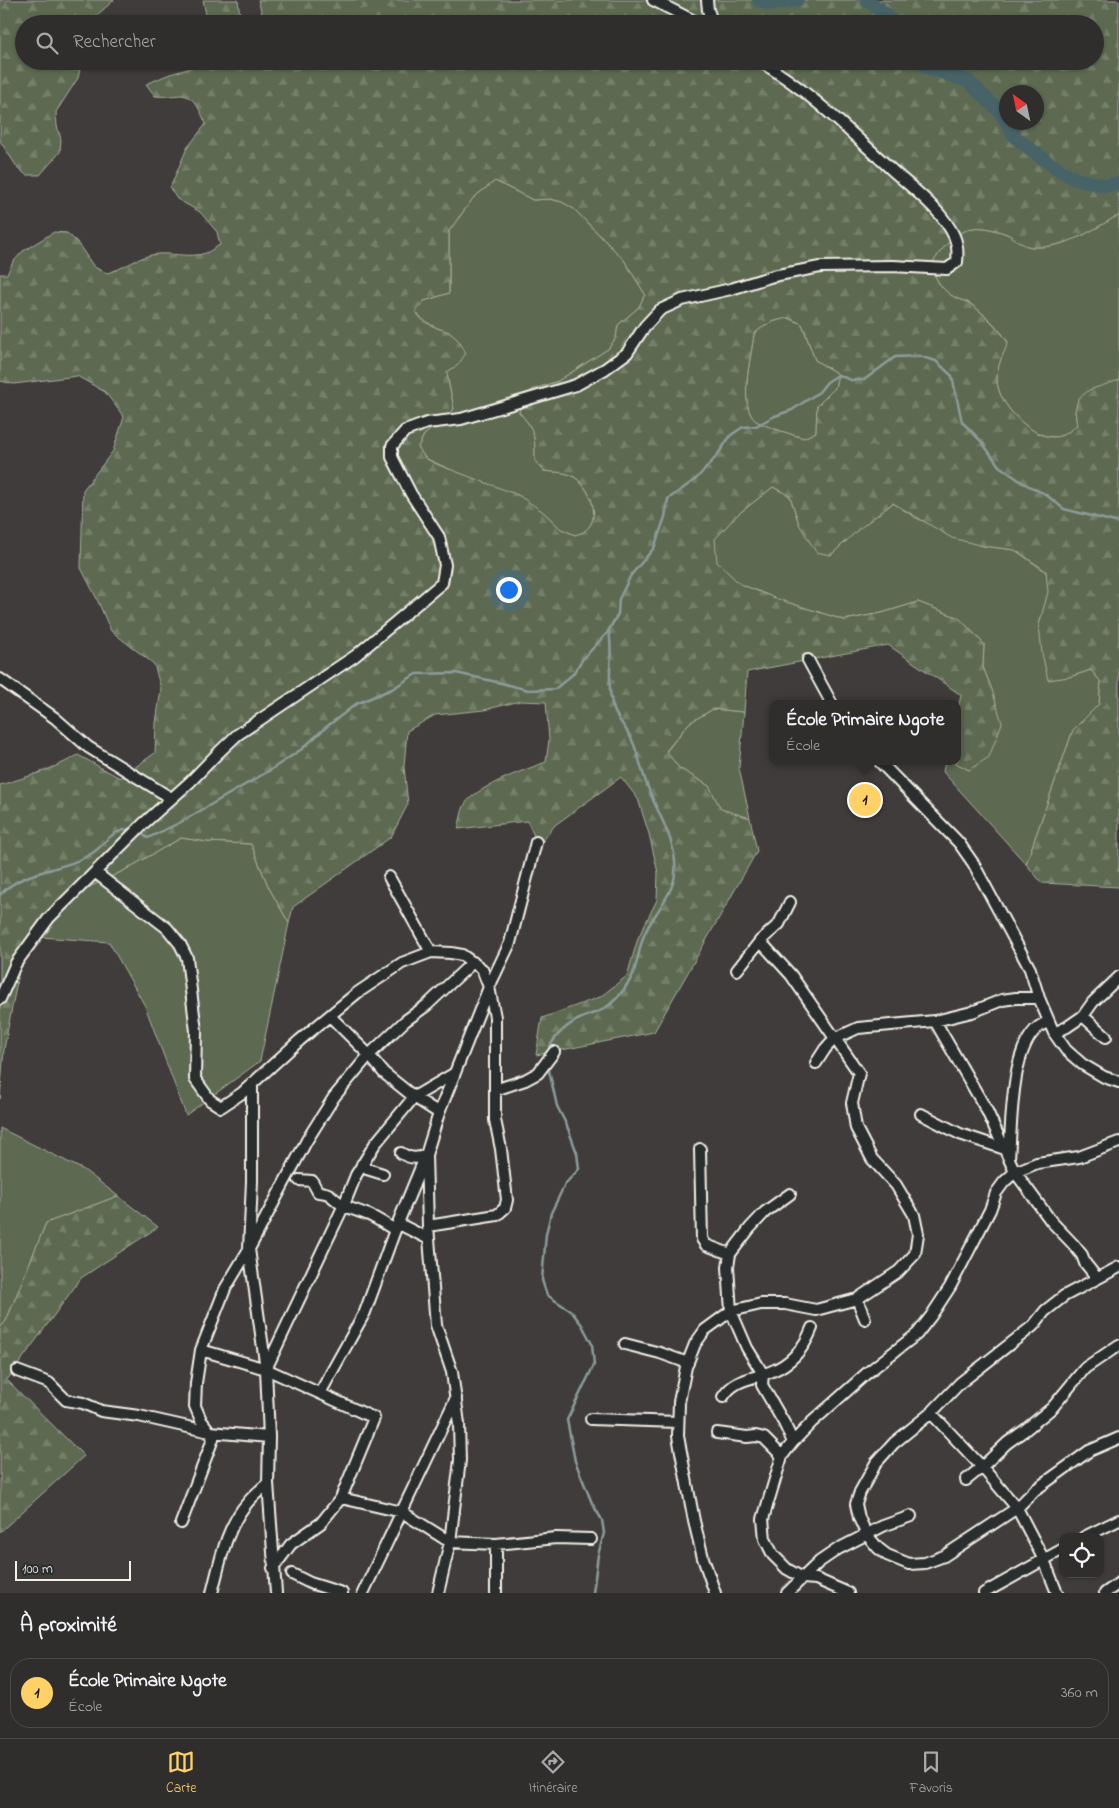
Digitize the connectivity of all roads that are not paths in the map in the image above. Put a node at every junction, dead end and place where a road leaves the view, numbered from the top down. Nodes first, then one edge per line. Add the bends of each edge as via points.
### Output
1 (653, 0) edge
2 (707, 0) edge
3 (682, 15) edge
4 (710, 15) edge
5 (775, 70) edge
6 (808, 660) dead end
7 (0, 679) edge
8 (830, 700) edge
9 (883, 765) edge
10 (171, 798) junction
11 (536, 842) dead end
12 (96, 873) junction
13 (390, 877) dead end
14 (790, 902) dead end
15 (760, 941) junction
16 (431, 952) junction
17 (473, 962) junction
18 (737, 970) dead end
19 (1119, 977) edge
20 (490, 987) junction
21 (1038, 998) junction
22 (0, 999) edge
23 (330, 1016) junction
24 (1083, 1016) junction
25 (935, 1021) junction
26 (1049, 1022) junction
27 (1054, 1033) junction
28 (1106, 1037) dead end
29 (834, 1039) junction
30 (554, 1052) dead end
31 (369, 1055) junction
32 (816, 1063) dead end
33 (455, 1073) junction
34 (1119, 1082) edge
35 (252, 1083) junction
36 (495, 1090) junction
37 (414, 1098) junction
38 (439, 1113) junction
39 (921, 1114) dead end
40 (1119, 1142) edge
41 (700, 1148) dead end
42 (1005, 1149) junction
43 (401, 1153) dead end
44 (426, 1155) junction
45 (1009, 1159) junction
46 (362, 1164) junction
47 (1015, 1172) junction
48 (383, 1174) dead end
49 (299, 1180) dead end
50 (790, 1194) dead end
51 (344, 1205) junction
52 (428, 1226) junction
53 (397, 1227) junction
54 (429, 1239) junction
55 (248, 1249) junction
56 (730, 1254) junction
57 (1119, 1268) edge
58 (1097, 1278) junction
59 (857, 1299) junction
60 (731, 1311) junction
61 (865, 1319) dead end
62 (812, 1328) dead end
63 (625, 1344) dead end
64 (1119, 1345) edge
65 (201, 1350) junction
66 (688, 1363) junction
67 (266, 1369) junction
68 (17, 1371) dead end
69 (763, 1374) junction
70 (320, 1393) junction
71 (456, 1397) junction
72 (723, 1398) dead end
73 (931, 1413) junction
74 (591, 1419) dead end
75 (678, 1422) junction
76 (210, 1432) junction
77 (717, 1432) dead end
78 (269, 1437) junction
79 (1119, 1438) edge
80 (793, 1442) junction
81 (782, 1456) junction
82 (982, 1467) junction
83 (966, 1480) dead end
84 (268, 1483) junction
85 (341, 1498) junction
86 (1017, 1508) junction
87 (402, 1512) junction
88 (911, 1516) dead end
89 (1119, 1520) edge
90 (182, 1523) dead end
91 (1092, 1533) edge
92 (867, 1535) junction
93 (591, 1539) dead end
94 (450, 1542) junction
95 (496, 1544) junction
96 (1059, 1551) edge
97 (1044, 1560) junction
98 (273, 1568) junction
99 (292, 1574) dead end
100 (803, 1578) junction
101 (1119, 1583) edge
102 (212, 1593) edge
103 (276, 1593) edge
104 (342, 1593) edge
105 (363, 1593) edge
106 (438, 1593) edge
107 (496, 1593) edge
108 (715, 1593) edge
109 (787, 1593) edge
110 (848, 1593) edge
111 (984, 1593) edge
112 (1057, 1593) edge
113 (1105, 1593) edge

1 - 3 street
2 - 4 street
5 - 10 street via 833,115 926,200 954,236 959,250 958,262 946,269 820,267 682,300 660,310 627,353 576,385 461,419 427,423 405,431 392,446 392,458 439,537 445,565 442,583 354,656 237,736
6 - 8 street
7 - 10 street via 88,747
9 - 21 street via 973,862 1030,969
10 - 12 street
11 - 20 street via 510,943
12 - 22 street via 50,918 16,963
12 - 35 street via 167,928 180,944 187,958 196,1030 195,1079 210,1100 221,1107
13 - 16 street
14 - 15 street via 779,924
15 - 18 street
15 - 29 street via 791,975
16 - 17 street via 462,955
16 - 23 street via 380,976
17 - 20 street via 482,970
17 - 31 street
19 - 24 street
20 - 33 street
20 - 36 street via 496,1017
21 - 25 street via 1002,1000
21 - 26 street
23 - 31 street
23 - 35 street
24 - 27 street
24 - 28 street
25 - 29 street via 858,1028
25 - 42 street
26 - 27 street
26 - 45 street via 1033,1032 1018,1064
27 - 34 street via 1082,1064
29 - 32 street
29 - 59 street via 859,1073 852,1103 856,1128 872,1159 896,1185 914,1214 918,1234 914,1254 899,1272
30 - 36 street via 538,1073
31 - 37 street via 384,1073
31 - 55 street via 334,1097 311,1133
33 - 37 street
33 - 38 street
35 - 55 street
36 - 52 street via 495,1120 507,1200 505,1208 497,1215
37 - 38 street
37 - 46 street
38 - 44 street
39 - 42 street via 960,1134
40 - 47 street via 1078,1157
41 - 56 street via 702,1239 706,1245
42 - 45 street
43 - 44 street via 419,1158
44 - 52 street
44 - 53 street
45 - 47 street
46 - 48 street
46 - 51 street
47 - 58 street via 1074,1244
47 - 80 street via 996,1193 950,1287 922,1328 867,1373
49 - 51 street via 312,1181 318,1192 328,1192 333,1200
50 - 56 street via 765,1212
51 - 53 street
51 - 67 street
52 - 54 street
53 - 54 street
53 - 70 street via 365,1312
54 - 71 street via 436,1324 452,1372
55 - 65 street via 225,1289
55 - 67 street
56 - 60 street
57 - 58 street
58 - 73 street via 1064,1296 1033,1326 960,1382
59 - 60 street via 816,1310 785,1304 761,1304
59 - 61 street
60 - 66 street via 705,1330
60 - 69 street
62 - 69 street via 796,1357 784,1366
63 - 66 street
64 - 82 street via 1084,1368 1052,1408 1007,1442
65 - 67 street
65 - 76 street via 195,1406
66 - 75 street
67 - 70 street
67 - 78 street
68 - 76 street via 49,1383 66,1400
69 - 72 street via 737,1383
69 - 80 street via 762,1385
70 - 85 street via 374,1418
71 - 87 street
71 - 94 street via 460,1460
73 - 82 street
73 - 92 street via 894,1443 876,1464 860,1492 856,1504
74 - 75 street
75 - 108 street via 685,1482
76 - 78 street
76 - 90 street via 213,1439 211,1447
77 - 81 street via 764,1438
78 - 84 street
79 - 86 street via 1089,1451 1064,1468
80 - 81 street
81 - 100 street via 763,1519 764,1539 773,1555 787,1569
82 - 83 street
82 - 86 street
84 - 98 street
84 - 102 street via 247,1502 232,1526
85 - 87 street
85 - 98 street via 321,1523 292,1544
86 - 92 street via 944,1556 925,1563 910,1564 888,1555
86 - 97 street
87 - 94 street
87 - 105 street
88 - 92 street
89 - 91 street
92 - 100 street via 838,1548
93 - 95 street via 556,1538
94 - 95 street
94 - 106 street
95 - 107 street
96 - 97 street
97 - 111 street
97 - 112 street
98 - 103 street
99 - 104 street
100 - 109 street
100 - 110 street via 816,1579
101 - 113 street

